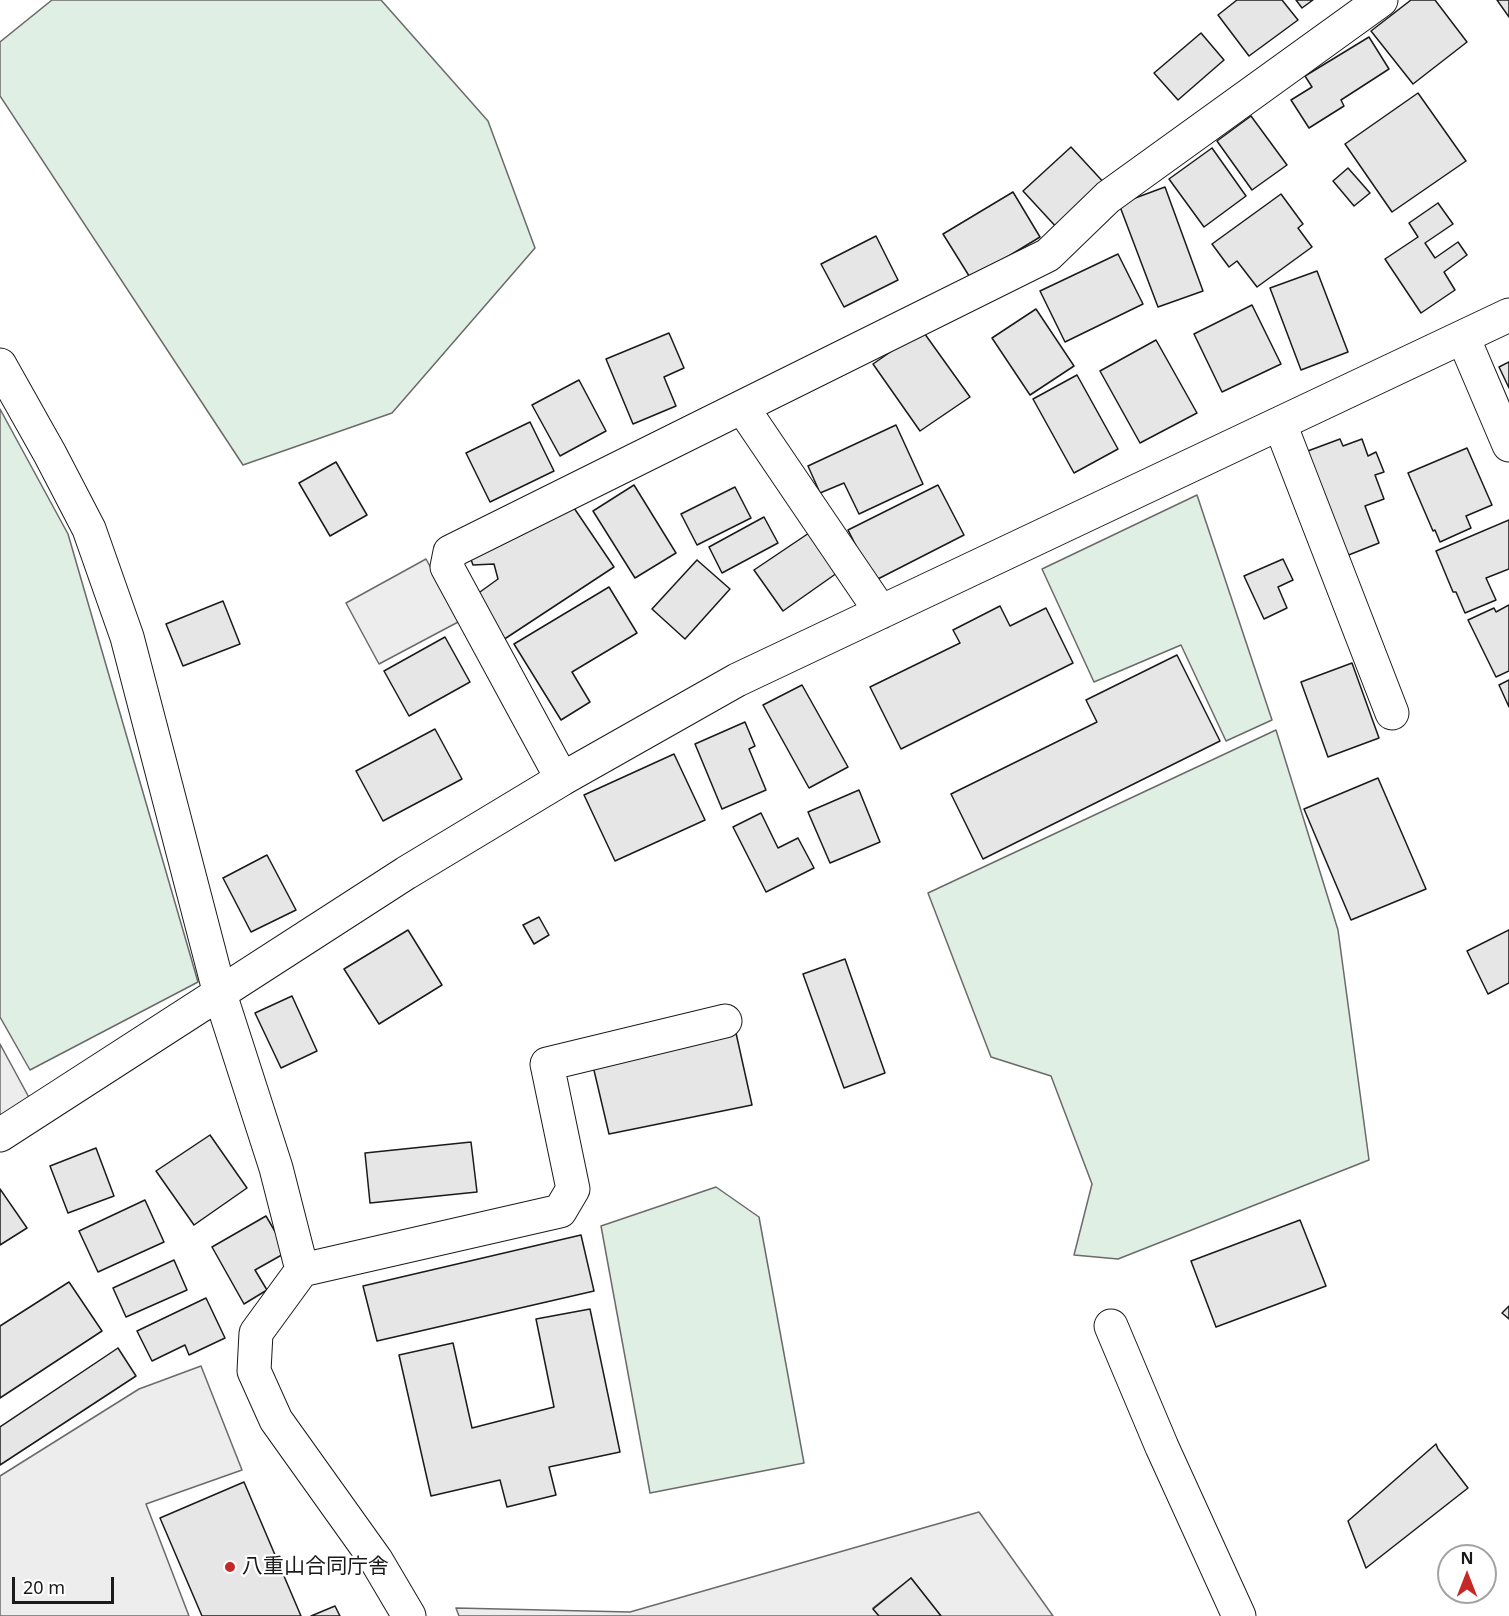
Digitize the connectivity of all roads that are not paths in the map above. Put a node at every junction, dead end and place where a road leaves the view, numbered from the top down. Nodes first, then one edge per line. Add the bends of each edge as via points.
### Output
1 (1380, 0) edge
2 (1509, 315) edge
3 (1463, 337) junction
4 (0, 365) edge
5 (742, 407) junction
6 (1280, 424) junction
7 (1509, 445) edge
8 (881, 612) junction
9 (1392, 713) dead end
10 (562, 779) junction
11 (220, 994) junction
12 (724, 1021) dead end
13 (0, 1135) edge
14 (302, 1270) junction
15 (1111, 1326) dead end
16 (409, 1616) edge
17 (1239, 1616) edge

1 - 5 street via 1108,197 1048,255
2 - 3 street
3 - 6 street
3 - 7 street
4 - 11 street via 89,529 123,627
5 - 8 street
5 - 10 street via 450,552 447,567
6 - 8 street
6 - 9 street
8 - 10 street via 737,680
10 - 11 street via 406,873
11 - 13 street
11 - 14 street via 276,1168
12 - 14 street via 547,1064 573,1189 560,1211
14 - 16 street via 256,1333 254,1371 276,1420 376,1560
15 - 17 street

